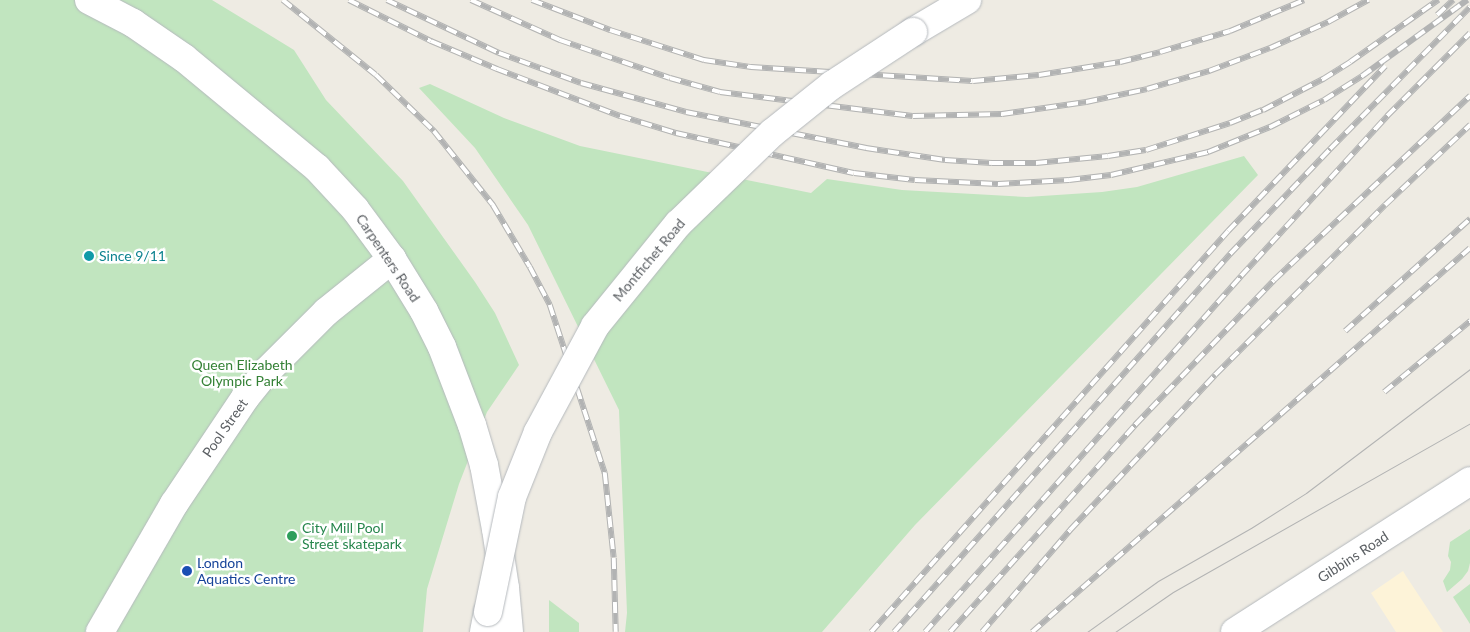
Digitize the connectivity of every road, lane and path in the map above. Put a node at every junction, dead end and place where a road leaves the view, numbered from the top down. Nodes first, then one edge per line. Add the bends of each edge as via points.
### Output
1 (89, 0) edge
2 (967, 0) edge
3 (392, 259) junction
4 (1470, 481) edge
5 (100, 632) edge
6 (484, 632) edge
7 (509, 632) edge
8 (1235, 632) edge

1 - 3 street, Carpenters Road via 133,23 184,58 317,168 355,209
2 - 6 street, Montfichet Road, bridge via 832,85 772,133 678,224 595,326 538,432 512,497
3 - 5 street, Pool Street via 319,318 245,398 174,504
3 - 7 street, Carpenters Road via 442,347 472,425 493,511 506,588
4 - 8 street, Gibbins Road

